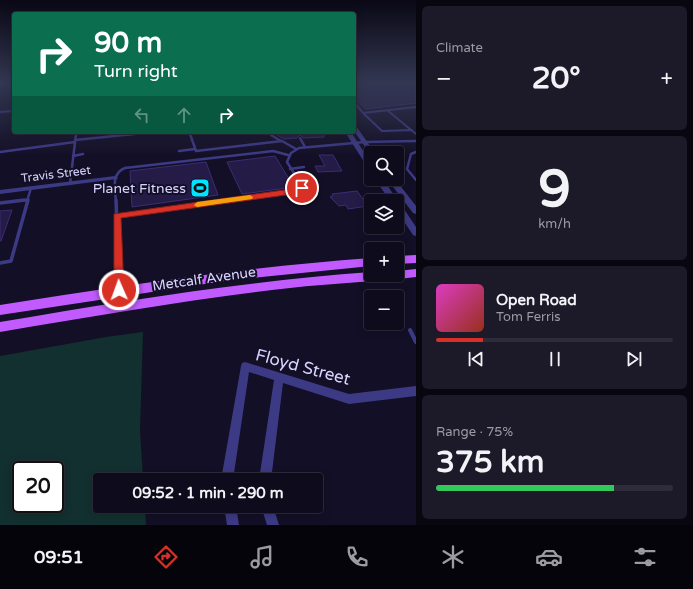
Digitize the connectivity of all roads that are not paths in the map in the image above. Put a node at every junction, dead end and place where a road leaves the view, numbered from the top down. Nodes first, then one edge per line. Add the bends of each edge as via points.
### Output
1 (358, 106) edge
2 (416, 107) edge
3 (387, 110) junction
4 (12, 111) edge
5 (0, 112) edge
6 (363, 113) junction
7 (356, 130) edge
8 (412, 130) junction
9 (76, 134) edge
10 (134, 134) edge
11 (190, 134) edge
12 (349, 134) edge
13 (416, 134) edge
14 (271, 135) dead end
15 (112, 136) joint
16 (300, 138) dead end
17 (75, 141) junction
18 (282, 141) junction
19 (416, 141) edge
20 (365, 142) junction
21 (355, 143) junction
22 (368, 146) edge
23 (305, 148) junction
24 (195, 149) junction
25 (296, 149) junction
26 (179, 151) dead end
27 (0, 152) edge
28 (416, 152) edge
29 (83, 154) dead end
30 (288, 155) junction
31 (73, 156) junction
32 (364, 157) edge
33 (304, 167) dead end
34 (290, 169) junction
35 (115, 178) junction
36 (416, 180) edge
37 (70, 184) junction
38 (396, 186) edge
39 (31, 188) junction
40 (0, 192) edge
41 (27, 200) junction
42 (0, 204) edge
43 (416, 211) edge
44 (404, 215) edge
45 (117, 216) junction
46 (416, 233) edge
47 (416, 259) edge
48 (404, 260) edge
49 (364, 262) edge
50 (0, 263) edge
51 (416, 273) edge
52 (404, 274) edge
53 (364, 277) edge
54 (119, 290) junction
55 (0, 310) edge
56 (0, 327) edge
57 (410, 330) dead end
58 (416, 342) edge
59 (279, 377) junction
60 (416, 391) edge
61 (228, 473) edge
62 (266, 473) edge
63 (231, 513) edge
64 (269, 513) edge
65 (234, 525) edge
66 (273, 525) edge

1 - 6 lane
2 - 3 lane
3 - 6 lane
3 - 8 lane
4 - 5 lane
6 - 8 lane via 382,131
7 - 20 street
8 - 13 lane
9 - 17 lane
10 - 15 lane
11 - 24 lane
12 - 21 street
14 - 18 lane
15 - 17 lane
16 - 23 lane
17 - 27 lane
17 - 31 lane
18 - 24 lane via 196,151
18 - 25 lane
19 - 20 lane
20 - 21 lane
20 - 22 street
21 - 23 lane
21 - 32 street
23 - 25 lane
24 - 26 lane
25 - 30 lane
28 - 36 lane via 411,154 407,168
29 - 31 lane
30 - 34 lane
30 - 35 lane via 273,151 125,168 117,172
31 - 37 lane
33 - 34 lane
34 - 45 lane via 302,186 300,190
35 - 37 street, Travis Street
35 - 45 lane
37 - 39 street, Travis Street
38 - 43 street
39 - 40 street, Travis Street
39 - 41 lane
41 - 42 lane
41 - 50 lane via 11,262
44 - 46 street
45 - 54 lane
47 - 48 main road
49 - 54 main road, Metcalf Avenue via 232,274
51 - 52 main road
53 - 56 main road, Metcalf Avenue via 238,289
54 - 55 main road, Metcalf Avenue
57 - 58 lane
59 - 60 street, Floyd Street via 349,398
59 - 61 street, Floyd Street via 245,366
59 - 62 street
63 - 65 street
64 - 66 street

